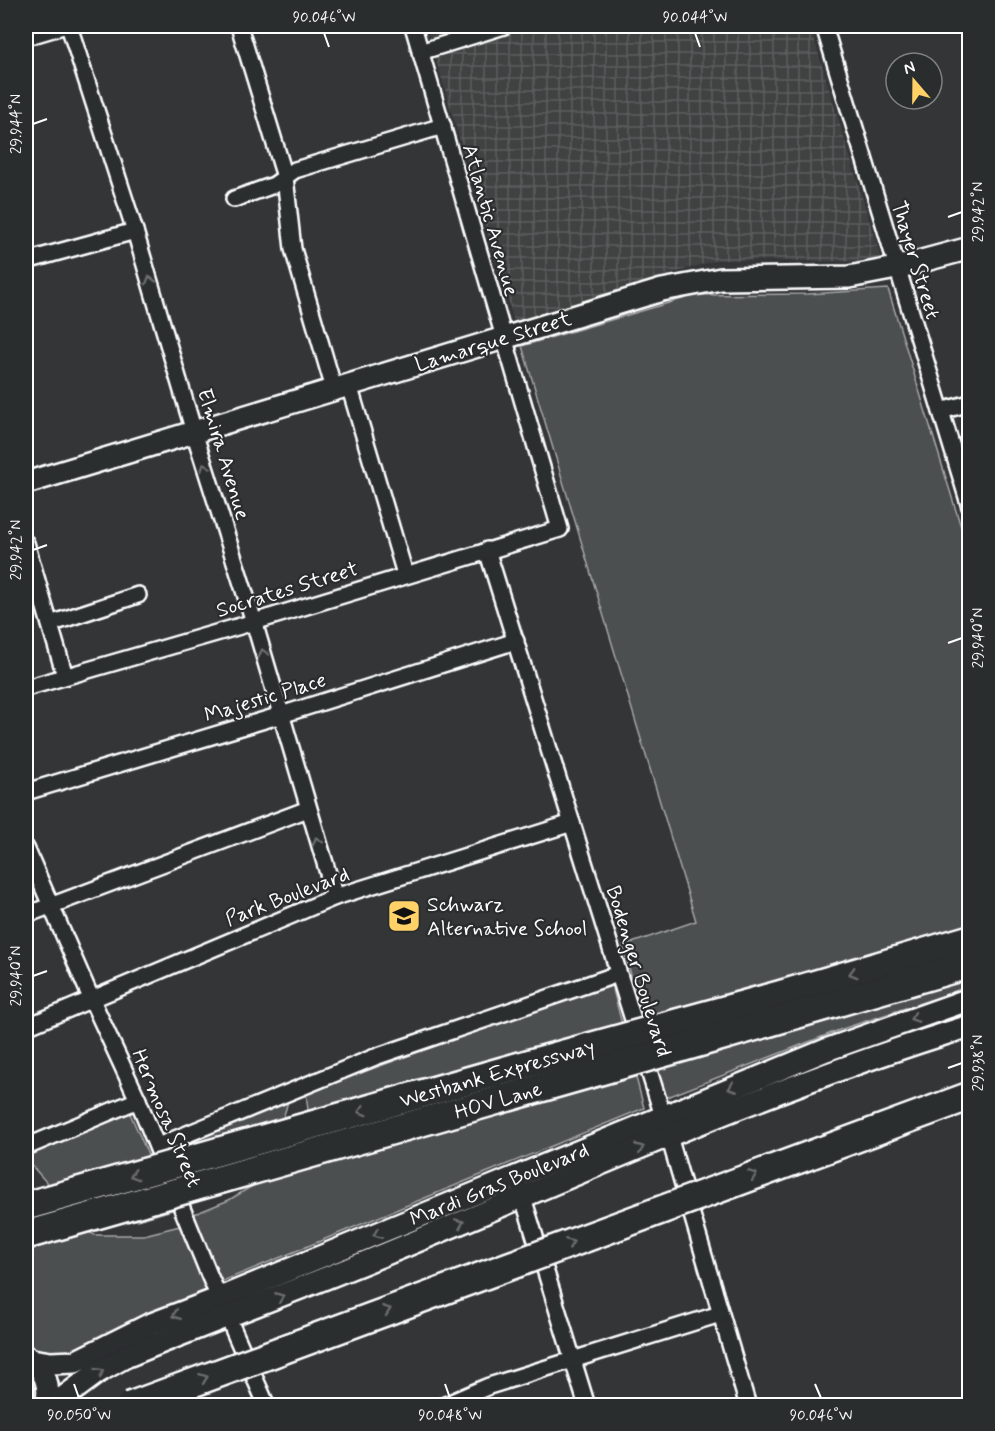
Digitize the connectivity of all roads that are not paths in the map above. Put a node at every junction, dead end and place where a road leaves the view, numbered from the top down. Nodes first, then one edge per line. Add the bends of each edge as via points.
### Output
1 (63, 26) edge
2 (69, 26) edge
3 (239, 26) edge
4 (413, 26) edge
5 (504, 26) edge
6 (824, 26) edge
7 (26, 37) edge
8 (420, 52) junction
9 (443, 126) junction
10 (285, 177) junction
11 (234, 199) dead end
12 (135, 231) junction
13 (969, 248) edge
14 (26, 261) edge
15 (896, 268) junction
16 (503, 338) junction
17 (342, 387) junction
18 (969, 403) edge
19 (941, 411) junction
20 (194, 432) junction
21 (26, 483) edge
22 (969, 507) edge
23 (560, 529) joint
24 (26, 543) edge
25 (487, 550) junction
26 (405, 574) junction
27 (138, 595) dead end
28 (254, 622) junction
29 (50, 624) junction
30 (516, 641) junction
31 (65, 676) junction
32 (26, 688) edge
33 (281, 715) junction
34 (26, 792) edge
35 (308, 809) junction
36 (572, 824) junction
37 (26, 848) edge
38 (334, 897) junction
39 (50, 905) junction
40 (26, 915) edge
41 (969, 939) edge
42 (969, 964) edge
43 (618, 974) junction
44 (91, 998) junction
45 (969, 999) edge
46 (969, 1026) edge
47 (26, 1027) edge
48 (969, 1096) edge
49 (138, 1100) junction
50 (666, 1126) junction
51 (158, 1146) junction
52 (26, 1147) edge
53 (519, 1186) junction
54 (26, 1206) edge
55 (26, 1235) edge
56 (224, 1308) junction
57 (720, 1314) junction
58 (28, 1358) edge
59 (573, 1360) junction
60 (46, 1406) edge
61 (52, 1406) edge
62 (130, 1406) edge
63 (267, 1406) edge
64 (443, 1406) edge
65 (587, 1406) edge
66 (748, 1406) edge

1 - 7 street
2 - 12 street, Elmira Avenue
3 - 10 street
4 - 8 street, Atlantic Avenue
5 - 8 street
6 - 15 street, Thayer Street
8 - 9 street, Atlantic Avenue
9 - 10 street via 295,170
9 - 16 street, Atlantic Avenue
10 - 11 street
10 - 17 street via 293,249
12 - 14 street
20 -> 12 street, Elmira Avenue
13 - 15 street, Lamarque Street
15 - 16 street, Lamarque Street via 837,278 722,279 663,290
15 - 19 street, Thayer Street
16 - 17 street, Lamarque Street
16 - 23 street, Atlantic Avenue
17 - 20 street, Lamarque Street
17 - 26 street
18 - 19 street
19 - 22 street, Thayer Street
20 - 21 street, Lamarque Street
28 -> 20 street, Elmira Avenue
23 - 25 street, Socrates Street
24 - 29 street
25 - 26 street, Socrates Street
25 - 30 street, Bodenger Boulevard
26 - 28 street, Socrates Street
27 - 29 street
28 - 31 street, Socrates Street
33 -> 28 street, Elmira Avenue
29 - 31 street
30 - 33 street, Majestic Place
30 - 36 street, Bodenger Boulevard
31 - 32 street, Socrates Street
33 - 34 street, Majestic Place
33 - 35 street, Elmira Avenue
38 -> 35 street, Elmira Avenue
35 - 39 street
36 - 38 street, Park Boulevard
36 - 43 street, Bodenger Boulevard
37 - 39 street, Hermosa Street
38 - 44 street, Park Boulevard
39 - 40 street
39 - 44 street, Hermosa Street
41 -> 54 highway, Westbank Expressway, bridge
42 - 55 highway, HOV Lane, bridge
43 - 50 street, Bodenger Boulevard
43 - 51 street via 375,1057
44 - 47 street, Park Boulevard
44 - 49 street, Hermosa Street
45 -> 50 street, Mardi Gras Boulevard via 826,1050
46 - 50 street, Mardi Gras Boulevard
62 -> 48 highway, bridge
49 - 51 street, Hermosa Street
49 - 52 street
50 - 53 street, Mardi Gras Boulevard
50 - 57 street, Bodenger Boulevard
51 - 56 street, Hermosa Street
53 - 56 street, Mardi Gras Boulevard
53 - 59 street
56 -> 58 street, Mardi Gras Boulevard via 149,1325 75,1362 51,1363
61 -> 56 street, Mardi Gras Boulevard via 98,1372
56 - 63 street, Hermosa Street
57 - 59 street
57 - 66 street, Bodenger Boulevard
58 - 60 street via 41,1370 47,1383
59 - 64 street via 489,1386
59 - 65 street

